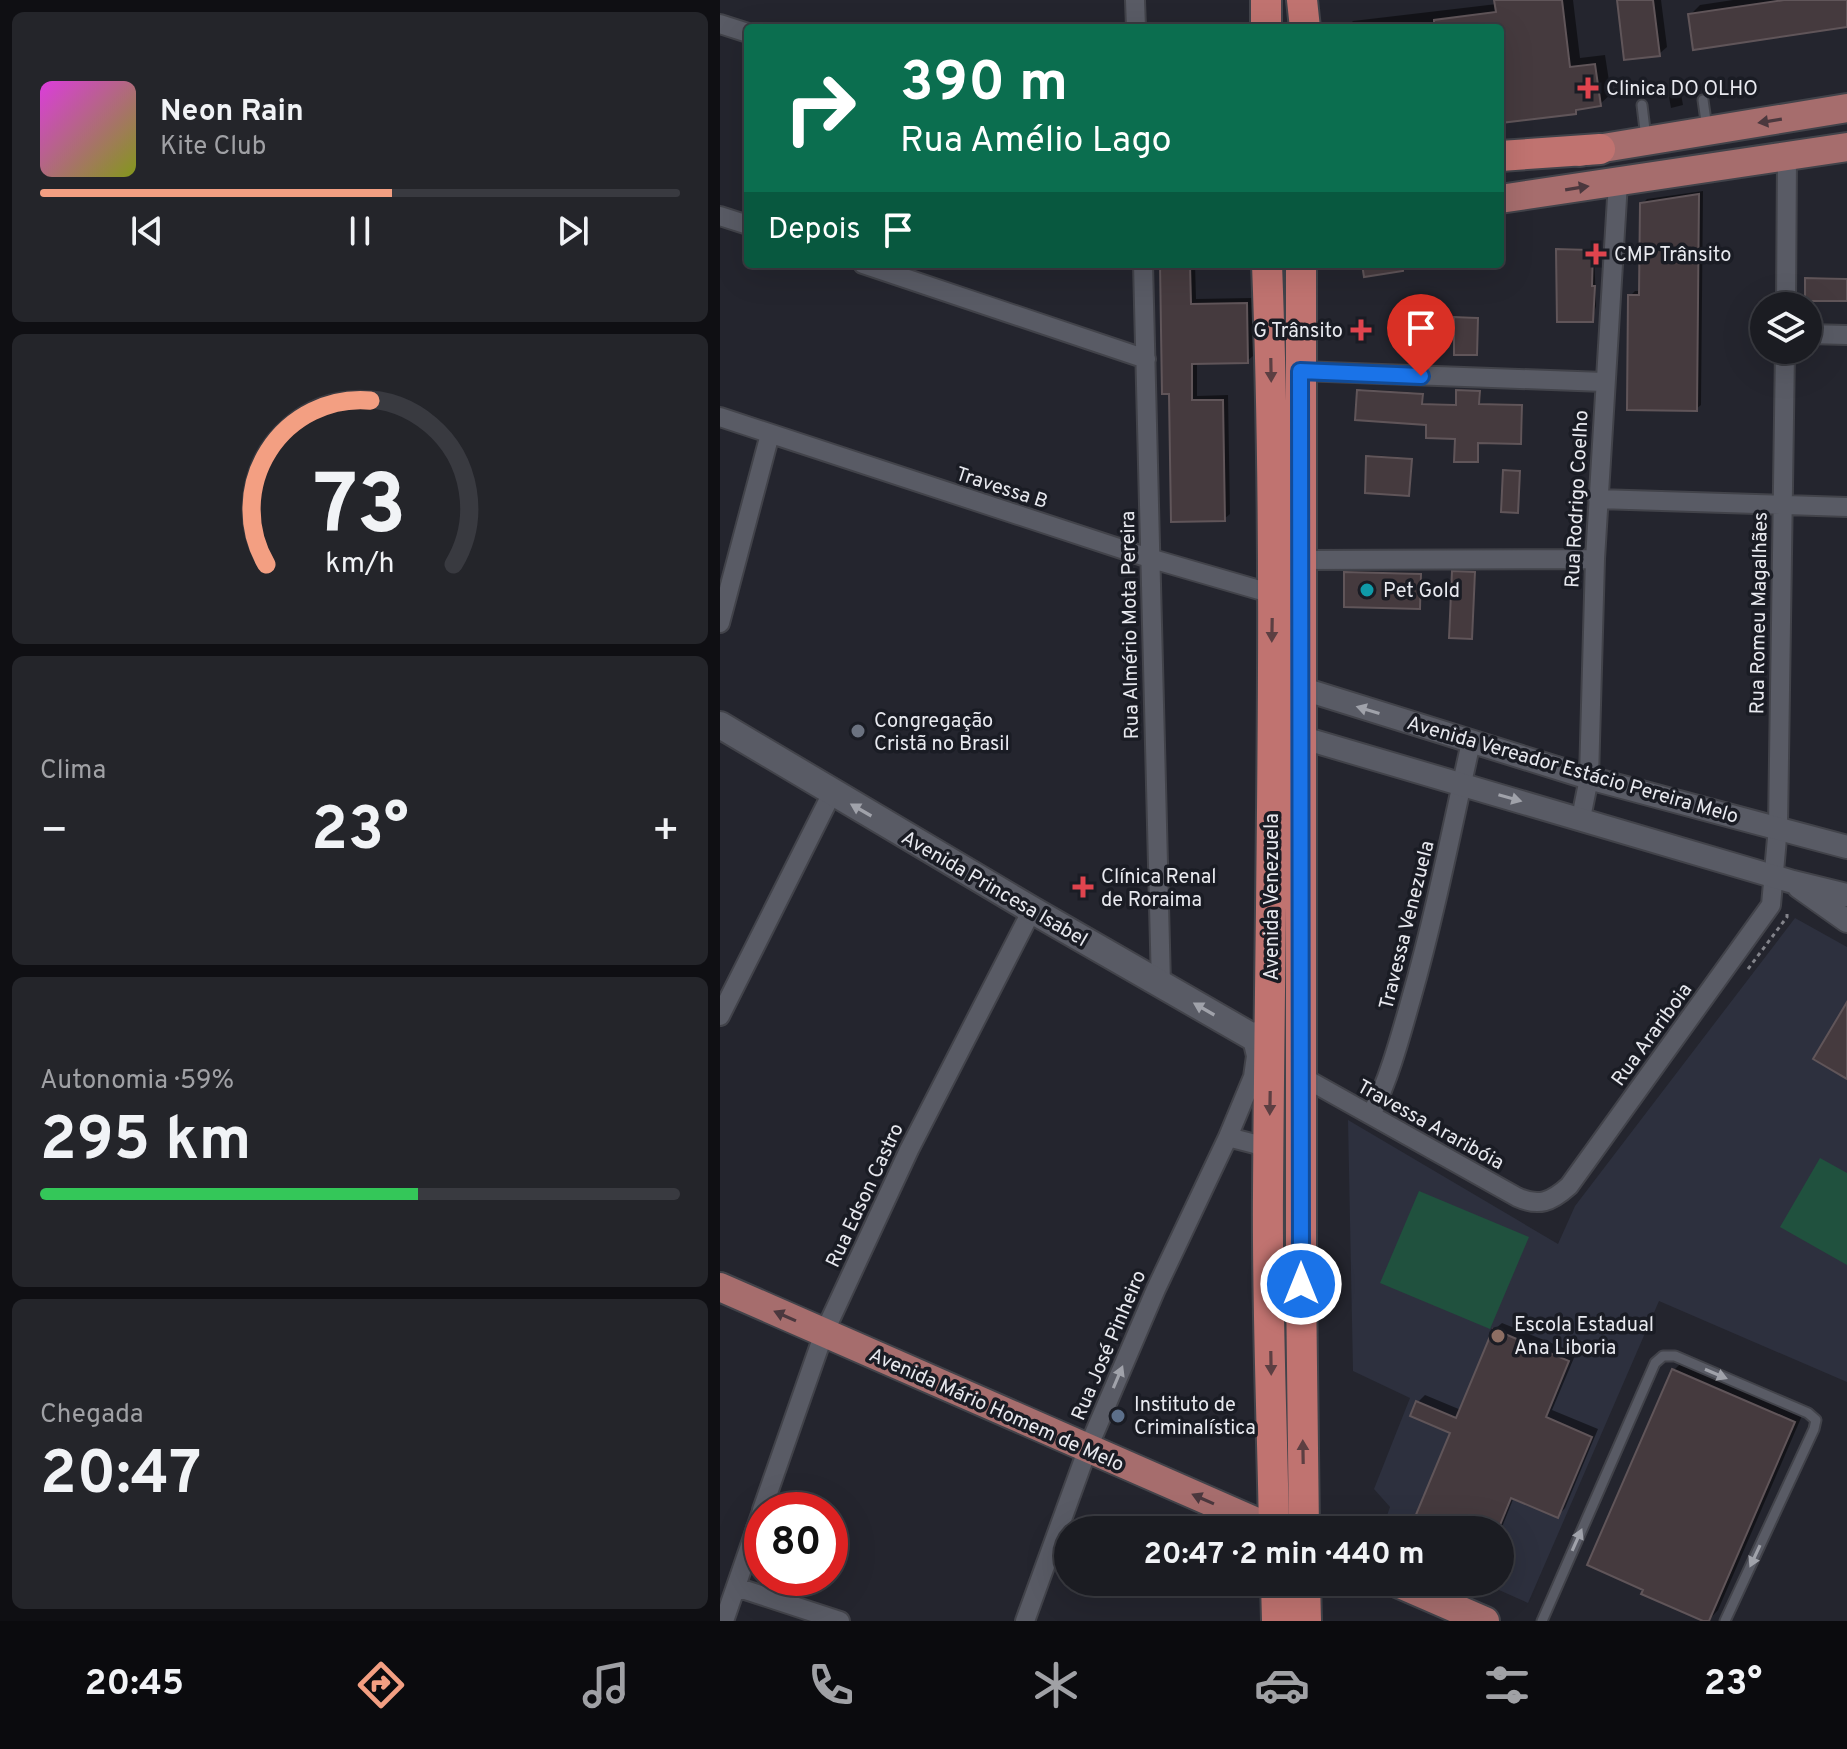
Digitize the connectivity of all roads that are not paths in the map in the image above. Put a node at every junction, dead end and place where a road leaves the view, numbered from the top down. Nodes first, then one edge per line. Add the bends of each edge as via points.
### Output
1 (1135, 0) edge
2 (1292, 0) edge
3 (1302, 0) edge
4 (1270, 15) edge
5 (720, 24) edge
6 (1136, 24) edge
7 (1305, 24) edge
8 (744, 32) edge
9 (1703, 100) dead end
10 (1642, 105) dead end
11 (1847, 108) edge
12 (1707, 131) junction
13 (1646, 141) junction
14 (1847, 147) edge
15 (1600, 149) junction
16 (1504, 156) edge
17 (1787, 157) junction
18 (1504, 163) edge
19 (1618, 182) junction
20 (1504, 198) edge
21 (720, 216) edge
22 (744, 224) edge
23 (875, 268) edge
24 (1143, 268) edge
25 (1267, 268) edge
26 (1301, 268) edge
27 (1318, 268) edge
28 (1786, 292) edge
29 (1300, 298) junction
30 (1822, 334) edge
31 (1847, 335) edge
32 (1146, 359) junction
33 (1785, 364) edge
34 (1300, 371) junction
35 (1604, 382) junction
36 (720, 417) edge
37 (770, 434) junction
38 (1598, 499) junction
39 (1781, 505) junction
40 (1847, 507) edge
41 (1149, 558) junction
42 (1595, 559) junction
43 (1300, 560) junction
44 (1273, 594) junction
45 (720, 623) edge
46 (1300, 688) junction
47 (720, 725) edge
48 (1300, 737) junction
49 (1471, 742) junction
50 (1589, 778) junction
51 (1462, 784) junction
52 (832, 793) junction
53 (1581, 818) junction
54 (1778, 827) junction
55 (1847, 847) edge
56 (1784, 879) junction
57 (1847, 895) edge
58 (1032, 910) junction
59 (1270, 921) junction
60 (1847, 921) edge
61 (1301, 931) junction
62 (1161, 985) junction
63 (720, 1016) edge
64 (1261, 1031) junction
65 (1301, 1076) junction
66 (1371, 1115) junction
67 (1228, 1137) junction
68 (1269, 1152) junction
69 (1543, 1203) joint
70 (1269, 1269) junction
71 (1301, 1272) junction
72 (720, 1287) edge
73 (824, 1333) junction
74 (1088, 1448) junction
75 (768, 1492) edge
76 (1242, 1516) edge
77 (1274, 1516) edge
78 (1304, 1516) edge
79 (744, 1563) edge
80 (736, 1587) junction
81 (1305, 1596) edge
82 (1427, 1596) edge
83 (724, 1621) edge
84 (840, 1621) edge
85 (1025, 1621) edge
86 (1306, 1621) edge
87 (1485, 1621) edge
88 (1542, 1621) edge
89 (1725, 1621) edge

1 - 6 street
2 - 4 highway
3 - 7 highway
5 - 8 street
9 - 12 lane
10 - 13 lane
11 -> 12 main road
12 - 13 main road
13 - 15 main road
14 - 17 main road
15 - 16 highway
15 - 18 main road
17 - 19 main road
17 - 28 street
20 -> 19 main road
19 - 35 street, Rua Rodrigo Coelho
21 - 22 street
23 - 32 street
24 - 32 street, Rua Almério Mota Pereira
25 -> 44 highway, Avenida Venezuela
26 - 29 highway, Avenida Venezuela
27 - 29 highway
29 - 34 highway, Avenida Venezuela
30 - 31 street
32 - 41 street, Rua Almério Mota Pereira
33 - 39 street, Rua Romeu Magalhães
34 - 35 street
34 - 43 highway, Avenida Venezuela
35 - 38 street, Rua Rodrigo Coelho
36 - 37 street, Travessa B
37 - 41 street, Travessa B
37 - 45 street
38 - 39 street
38 - 42 street, Rua Rodrigo Coelho
39 - 40 street
39 - 54 street, Rua Romeu Magalhães
41 - 44 street, Travessa B
41 - 62 street, Rua Almério Mota Pereira
42 - 43 street
42 - 50 street, Rua Rodrigo Coelho
43 - 46 highway, Avenida Venezuela
44 -> 59 highway, Avenida Venezuela
46 - 48 highway, Avenida Venezuela
49 -> 46 street, Avenida Vereador Estácio Pereira Melo
47 - 52 main road, Avenida Princesa Isabel
48 - 51 street
48 - 61 highway, Avenida Venezuela
49 - 50 street, Avenida Vereador Estácio Pereira Melo
49 - 51 street, Travessa Venezuela
50 - 53 street, Rua Rodrigo Coelho
50 - 54 street, Avenida Vereador Estácio Pereira Melo
51 -> 53 street
51 - 66 street, Travessa Venezuela via 1421,965
58 -> 52 main road, Avenida Princesa Isabel
52 - 63 street
53 - 56 street
54 - 55 street, Avenida Vereador Estácio Pereira Melo
54 - 56 street, Rua Romeu Magalhães
56 - 57 street
56 - 60 street
56 - 69 street, Rua Arariboia via 1569,1186
58 - 62 main road, Avenida Princesa Isabel
58 - 73 street, Rua Edson Castro via 909,1150
59 - 61 highway via 1286,909 1296,914
59 - 64 highway, Avenida Venezuela
61 - 65 highway, Avenida Venezuela
64 -> 62 main road, Avenida Princesa Isabel
64 - 67 street, Rua José Pinheiro via 1253,1077
64 -> 68 highway, Avenida Venezuela
65 - 66 street, Travessa Araribóia
65 - 71 highway, Avenida Venezuela
66 - 69 street, Travessa Araribóia via 1517,1197
67 - 68 street
74 -> 67 street, Rua José Pinheiro
68 - 70 highway, Avenida Venezuela
70 - 71 highway via 1276,1289 1287,1297 1296,1295
70 -> 77 highway, Avenida Venezuela
78 -> 71 highway, Avenida Venezuela
73 -> 72 main road, Avenida Mário Homem de Melo
73 - 74 main road, Avenida Mário Homem de Melo
73 - 75 street, Rua Edson Castro
76 -> 74 main road, Avenida Mário Homem de Melo
74 - 85 street, Rua José Pinheiro
79 - 80 street, Rua Edson Castro
80 - 83 street, Rua Edson Castro
80 - 84 street
81 - 86 highway
82 - 87 main road
88 -> 89 lane via 1655,1363 1663,1356 1675,1356 1816,1420

